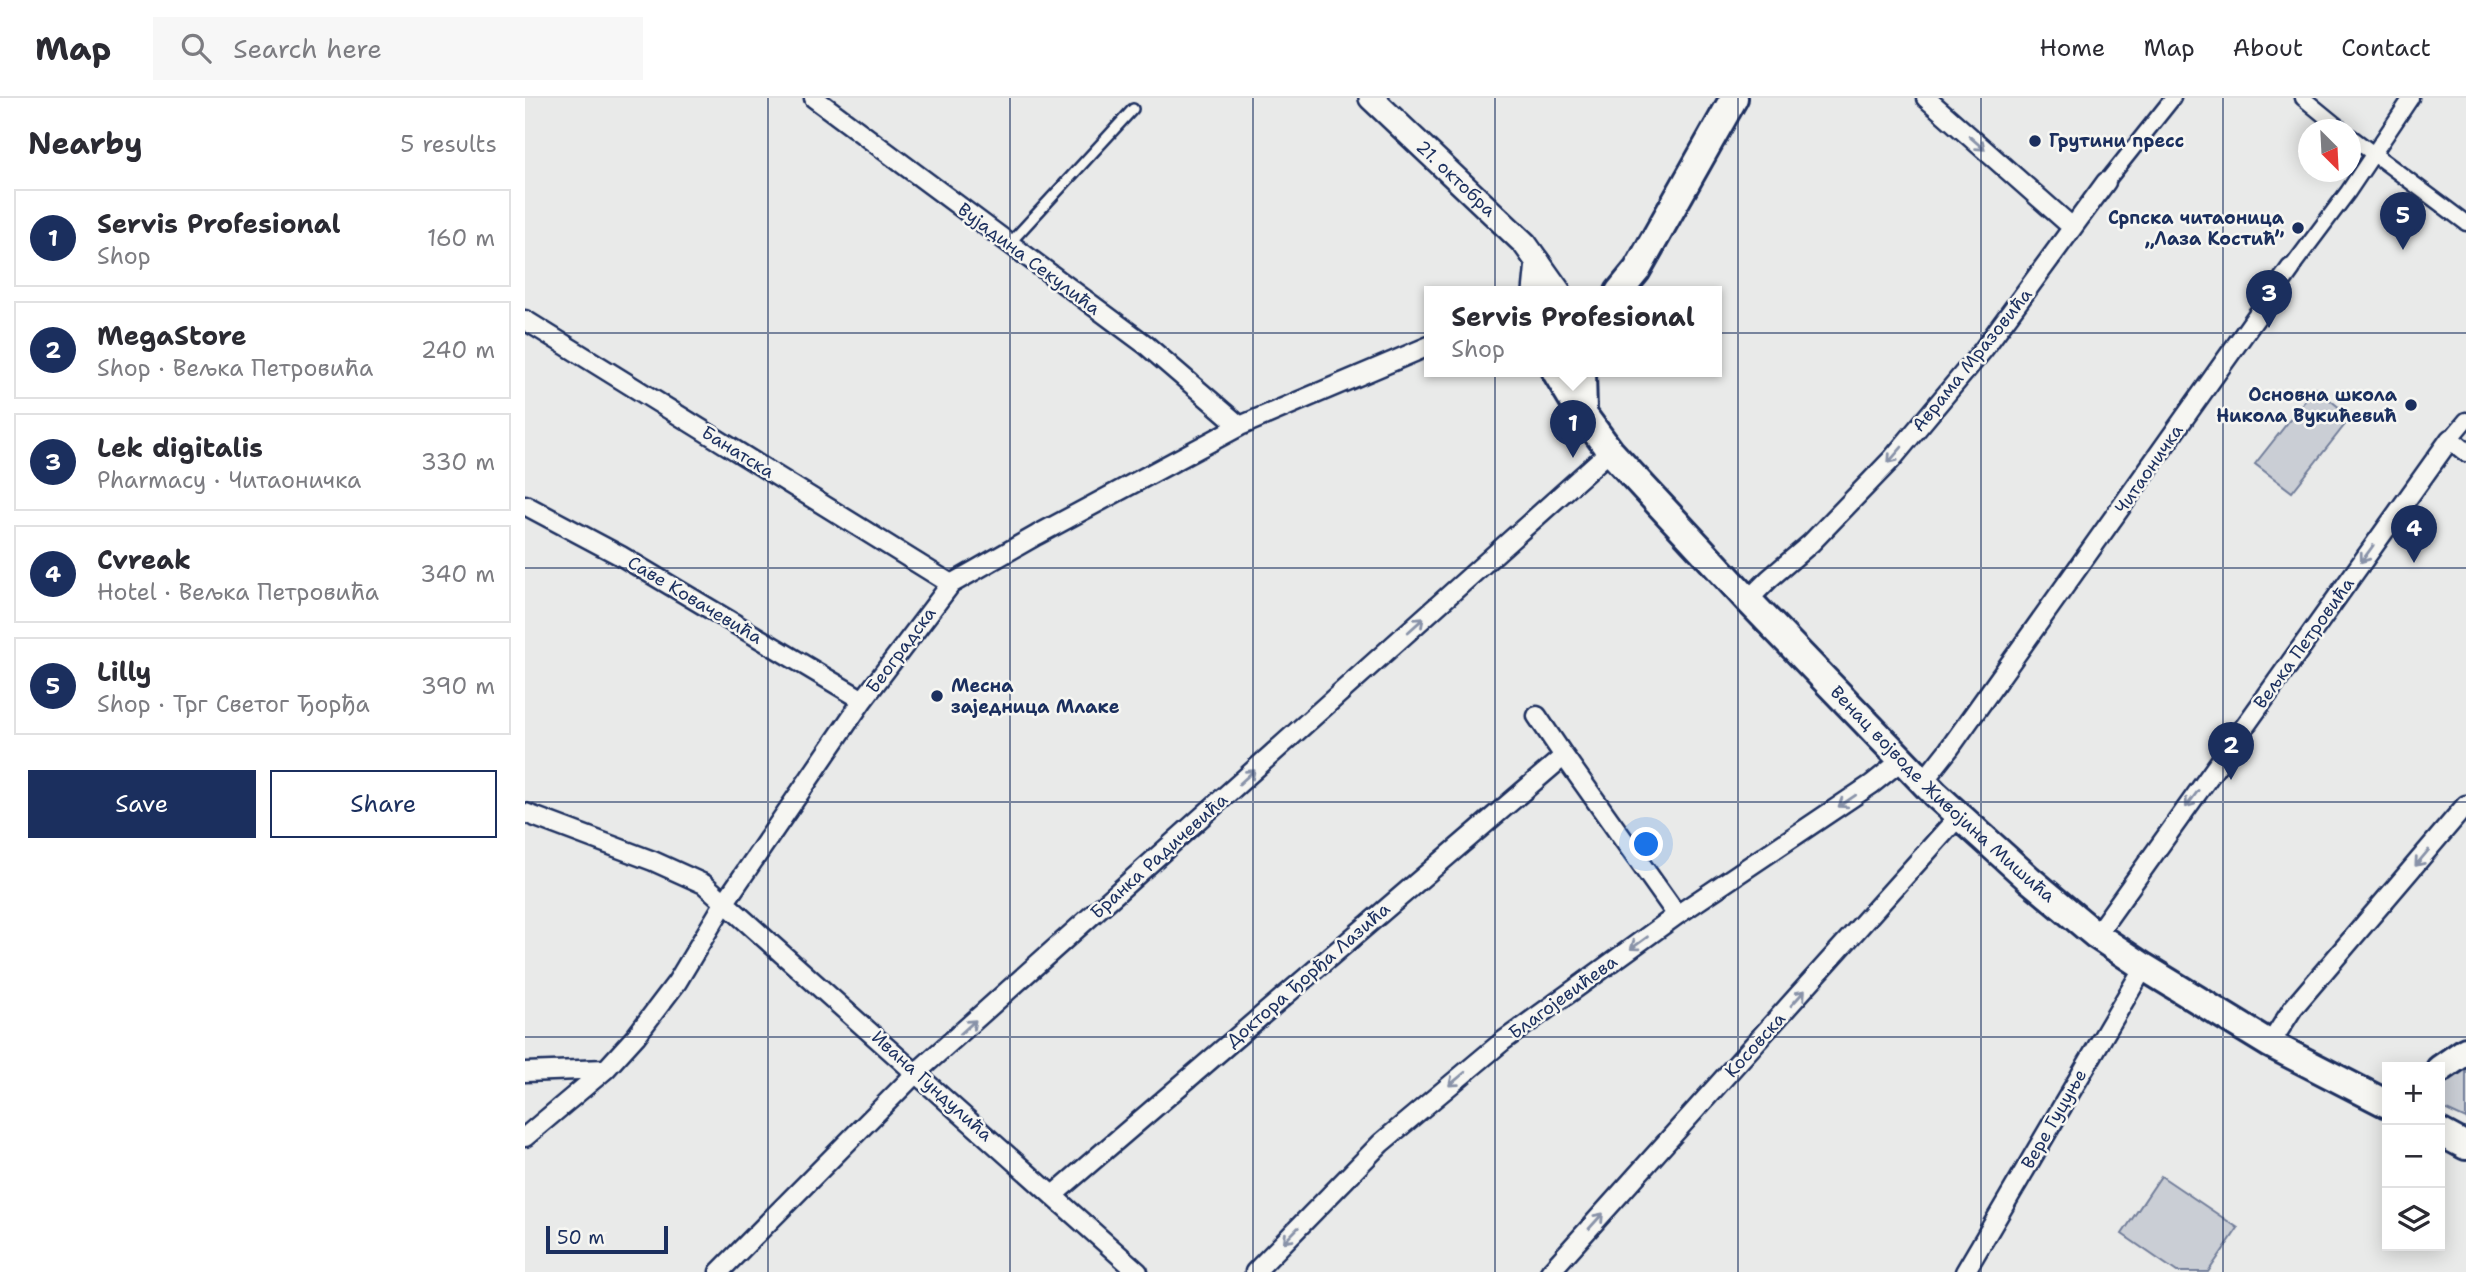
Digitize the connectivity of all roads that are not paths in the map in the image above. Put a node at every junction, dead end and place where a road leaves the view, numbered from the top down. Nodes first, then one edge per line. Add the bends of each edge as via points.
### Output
1 (814, 98) edge
2 (1371, 98) edge
3 (1734, 98) edge
4 (1926, 98) edge
5 (2172, 98) edge
6 (2302, 98) edge
7 (2411, 98) edge
8 (1133, 109) dead end
9 (2328, 119) edge
10 (2361, 146) edge
11 (2373, 155) junction
12 (2106, 182) joint
13 (2466, 223) edge
14 (2072, 227) junction
15 (1009, 244) junction
16 (1538, 262) junction
17 (2291, 268) joint
18 (1536, 286) edge
19 (1555, 286) edge
20 (1624, 286) edge
21 (525, 320) edge
22 (1424, 349) edge
23 (1559, 377) edge
24 (1582, 377) edge
25 (1583, 411) junction
26 (2466, 420) edge
27 (1240, 426) junction
28 (2450, 439) junction
29 (1610, 451) junction
30 (2466, 452) edge
31 (525, 505) edge
32 (951, 584) junction
33 (1748, 600) junction
34 (863, 700) junction
35 (1537, 716) dead end
36 (1564, 756) junction
37 (1902, 760) junction
38 (1923, 782) junction
39 (2466, 805) edge
40 (525, 813) edge
41 (1959, 816) junction
42 (725, 902) junction
43 (1678, 915) junction
44 (2096, 935) junction
45 (2144, 967) junction
46 (2270, 1044) junction
47 (2466, 1051) edge
48 (2445, 1066) edge
49 (606, 1069) junction
50 (525, 1072) edge
51 (918, 1072) junction
52 (2382, 1096) edge
53 (2445, 1135) edge
54 (525, 1137) edge
55 (2466, 1146) edge
56 (1053, 1195) junction
57 (719, 1272) edge
58 (1138, 1272) edge
59 (1255, 1272) edge
60 (1550, 1272) edge
61 (1965, 1272) edge

1 - 15 street, Вујадина Секулића
2 - 16 street, 21. октобра via 1525,244
3 - 20 main road
4 -> 14 street
5 - 12 street, Аврама Мразовића
6 - 9 street
7 - 11 street, Читаоничка
8 - 15 lane
10 - 11 street
11 - 13 street
11 - 17 street, Читаоничка
12 - 14 street, Аврама Мразовића
14 -> 33 street, Аврама Мразовића via 1991,340 1892,459
15 - 27 street, Вујадина Секулића via 1146,345
16 - 18 street
16 - 19 street, 21. октобра
17 - 38 street, Читаоничка
21 - 32 street, Банатска
22 - 27 street, Београдска
23 - 25 main road, Венац војводе Живојина Мишића
24 - 25 main road
25 - 29 main road, Венац војводе Живојина Мишића
26 - 28 street, Вељка Петровића
27 - 32 street, Београдска
28 - 30 street
28 -> 44 street, Вељка Петровића
29 - 33 main road, Венац војводе Живојина Мишића
51 -> 29 street, Бранка Радичевића
31 - 34 street, Саве Ковачевића via 621,556
32 - 34 street, Београдска
33 - 37 main road, Венац војводе Живојина Мишића
34 - 42 street, Београдска
35 - 36 street
36 - 43 street
36 - 56 street, Доктора Ђорђа Лазића
37 - 38 main road, Венац војводе Живојина Мишића
37 -> 43 street, Благојевићева
38 - 41 main road, Венац војводе Живојина Мишића
39 -> 46 street via 2293,1008
40 - 42 street, Ивана Гундулића via 653,861 704,884
41 - 44 main road, Венац војводе Живојина Мишића
60 -> 41 street, Косовска
42 - 49 street, Београдска via 677,982
42 - 51 street, Ивана Гундулића
43 -> 59 street, Благојевићева via 1503,1041 1381,1143
44 - 45 main road, Венац војводе Живојина Мишића
45 - 46 main road, Венац војводе Живојина Мишића
45 - 61 street, Вере Гуцуње
46 - 52 main road, Венац војводе Живојина Мишића
47 - 48 main road
49 - 50 street
49 - 54 street, Београдска
51 - 56 street, Ивана Гундулића
51 - 57 street, Бранка Радичевића
53 - 55 main road
56 - 58 street, Ивана Гундулића

